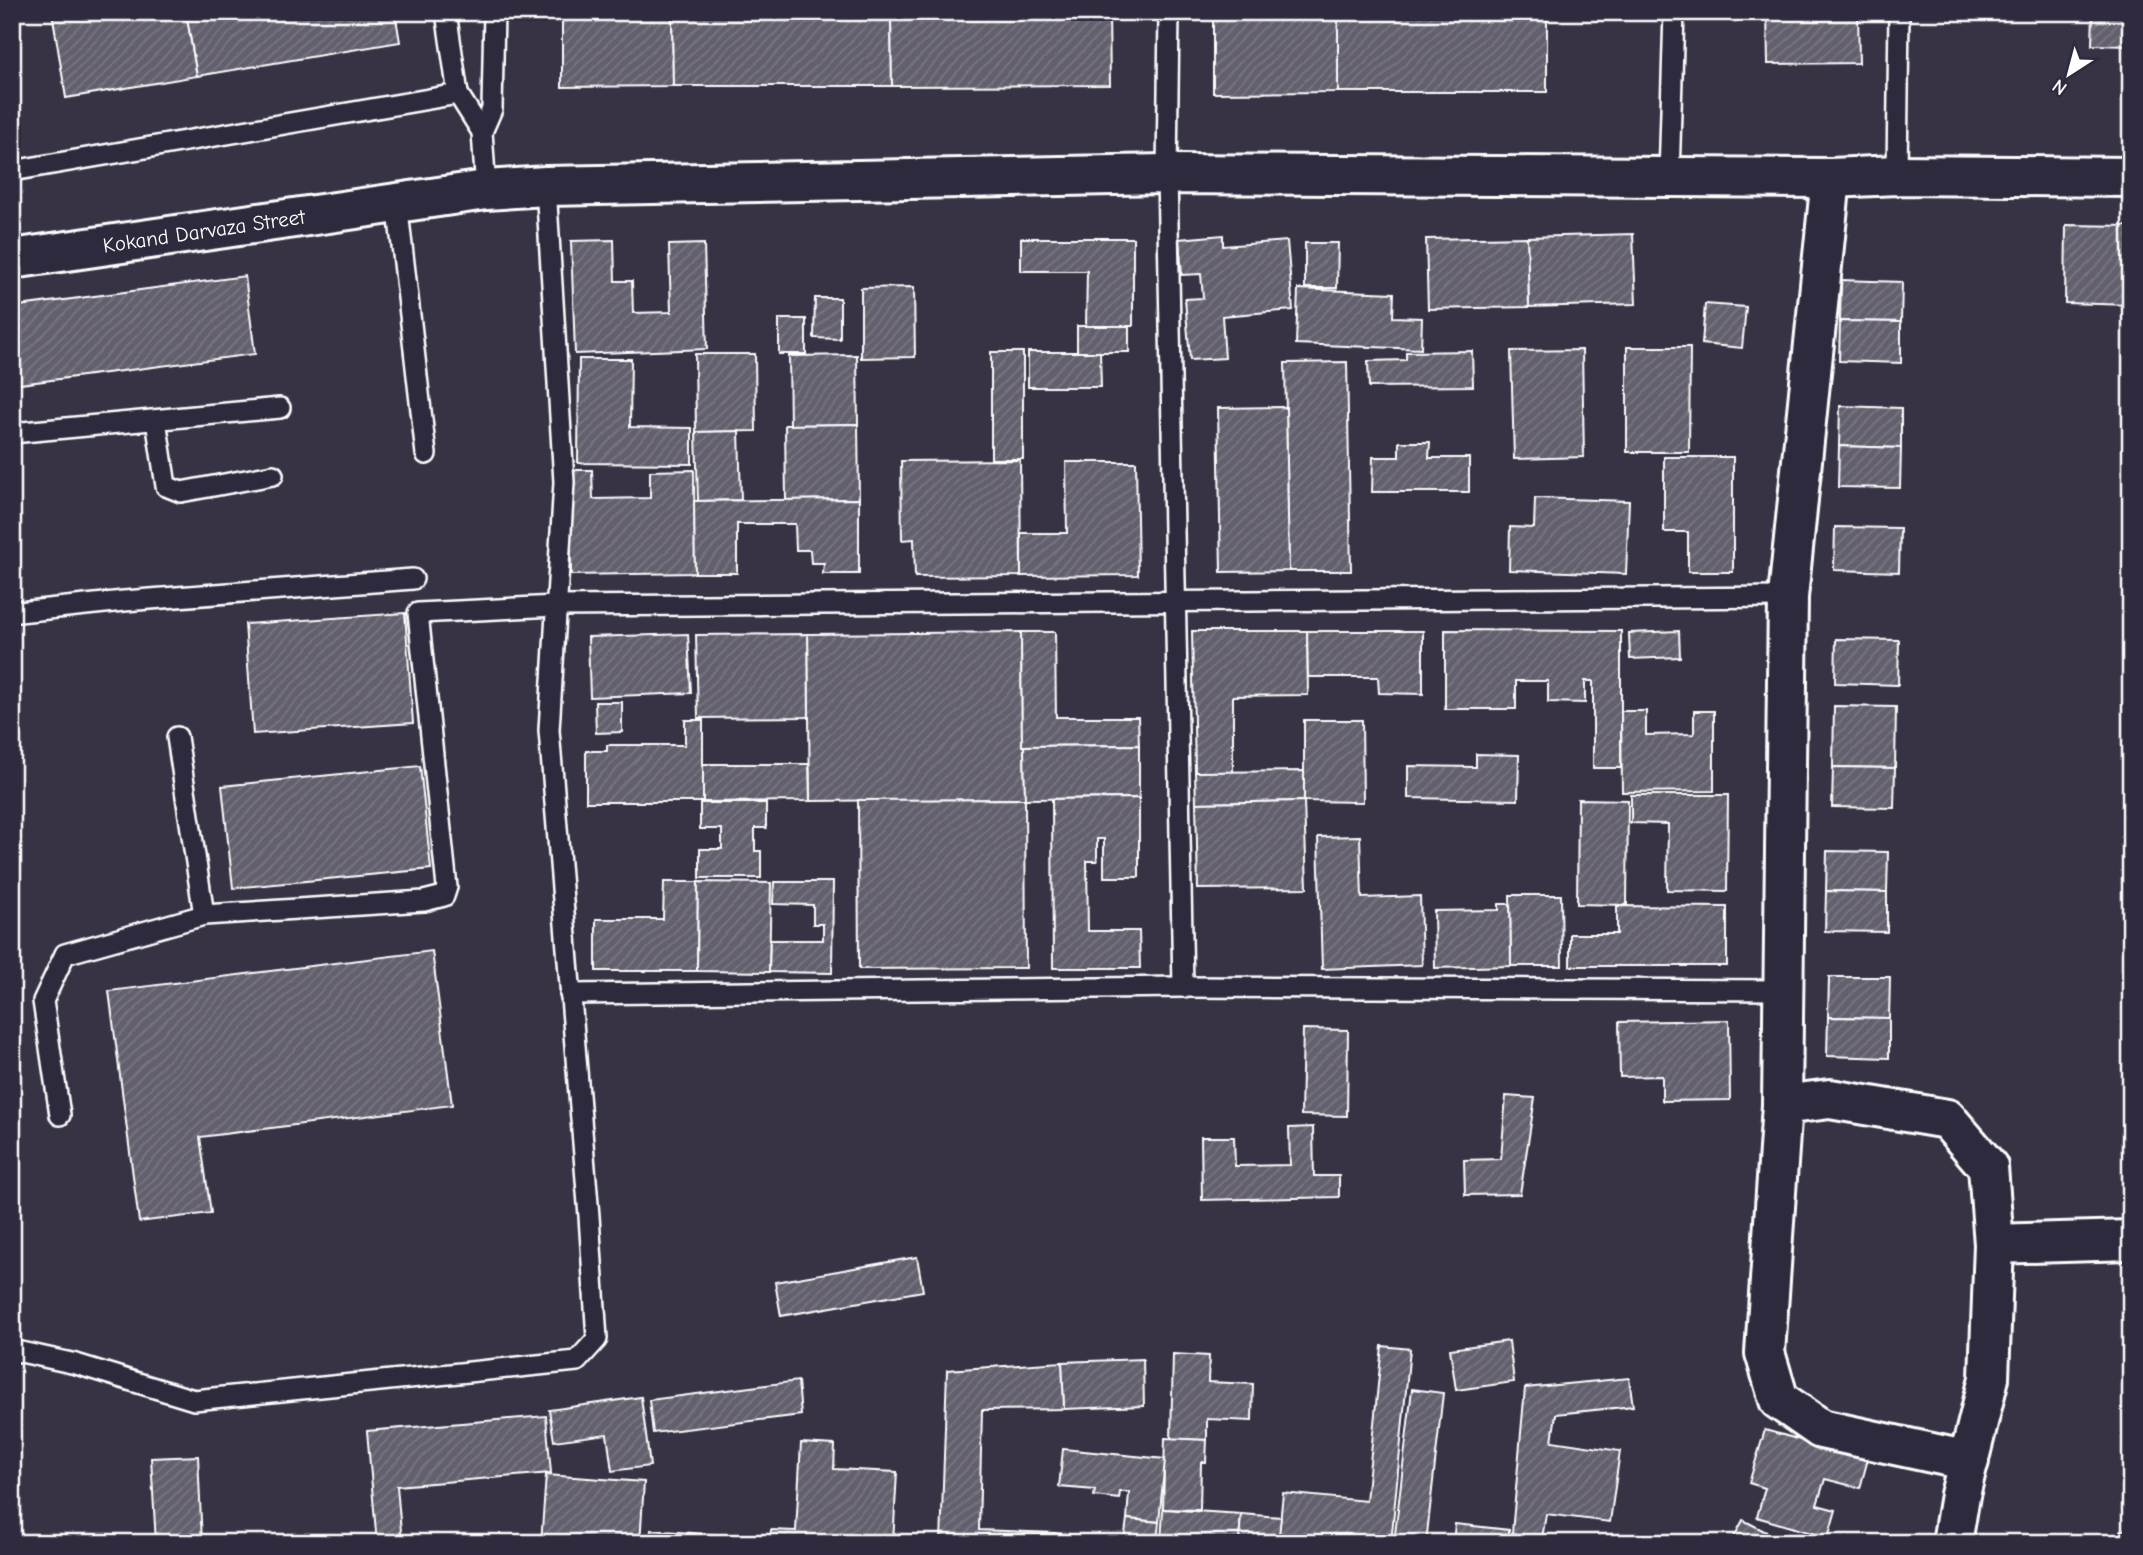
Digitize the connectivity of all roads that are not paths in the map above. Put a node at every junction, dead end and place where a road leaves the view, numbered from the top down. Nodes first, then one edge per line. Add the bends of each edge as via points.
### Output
1 (446, 12) edge
2 (494, 12) edge
3 (1169, 12) edge
4 (1674, 12) edge
5 (1899, 12) edge
6 (458, 94) junction
7 (482, 132) junction
8 (12, 170) edge
9 (1167, 174) junction
10 (1897, 175) junction
11 (1669, 177) junction
12 (2131, 177) edge
13 (1831, 178) junction
14 (546, 186) junction
15 (485, 190) junction
16 (397, 202) junction
17 (12, 259) edge
18 (279, 408) dead end
19 (156, 420) junction
20 (12, 433) edge
21 (426, 454) dead end
22 (274, 475) dead end
23 (413, 579) dead end
24 (1788, 597) junction
25 (1174, 601) junction
26 (556, 606) junction
27 (12, 608) edge
28 (177, 737) dead end
29 (204, 915) junction
30 (1183, 987) junction
31 (1782, 990) junction
32 (570, 994) junction
33 (1782, 1105) junction
34 (60, 1115) dead end
35 (2131, 1240) edge
36 (1994, 1244) junction
37 (12, 1350) edge
38 (1969, 1461) junction
39 (1952, 1543) edge

1 - 6 lane
2 - 7 lane via 492,109
3 - 9 lane
4 - 11 lane
5 - 10 lane
6 - 7 lane
6 - 8 lane
7 - 15 lane
9 - 11 street, Kokand Darvaza Street
9 - 14 street, Kokand Darvaza Street
9 - 25 lane
10 - 12 street, Kokand Darvaza Street
10 - 13 street, Kokand Darvaza Street
11 - 13 street, Kokand Darvaza Street
13 - 24 street
14 - 15 street, Kokand Darvaza Street
14 - 26 lane via 564,482
15 - 16 street, Kokand Darvaza Street
16 - 17 street, Kokand Darvaza Street
16 - 21 lane
18 - 19 lane
19 - 20 lane
19 - 22 lane via 166,486 181,492
23 - 27 lane via 19,612
24 - 25 lane
24 - 31 street
25 - 26 lane
25 - 30 lane
26 - 29 lane via 418,613 447,887 444,896
26 - 32 lane via 549,730
28 - 29 lane
29 - 34 lane via 65,954 43,1001
30 - 31 lane
30 - 32 lane
31 - 33 street
32 - 37 lane via 597,1339 577,1361 194,1400
33 - 36 street via 1830,1099 1947,1119 1988,1167
33 - 38 street via 1765,1353 1779,1400 1821,1429
35 - 36 street
36 - 38 street via 1989,1378
38 - 39 street

